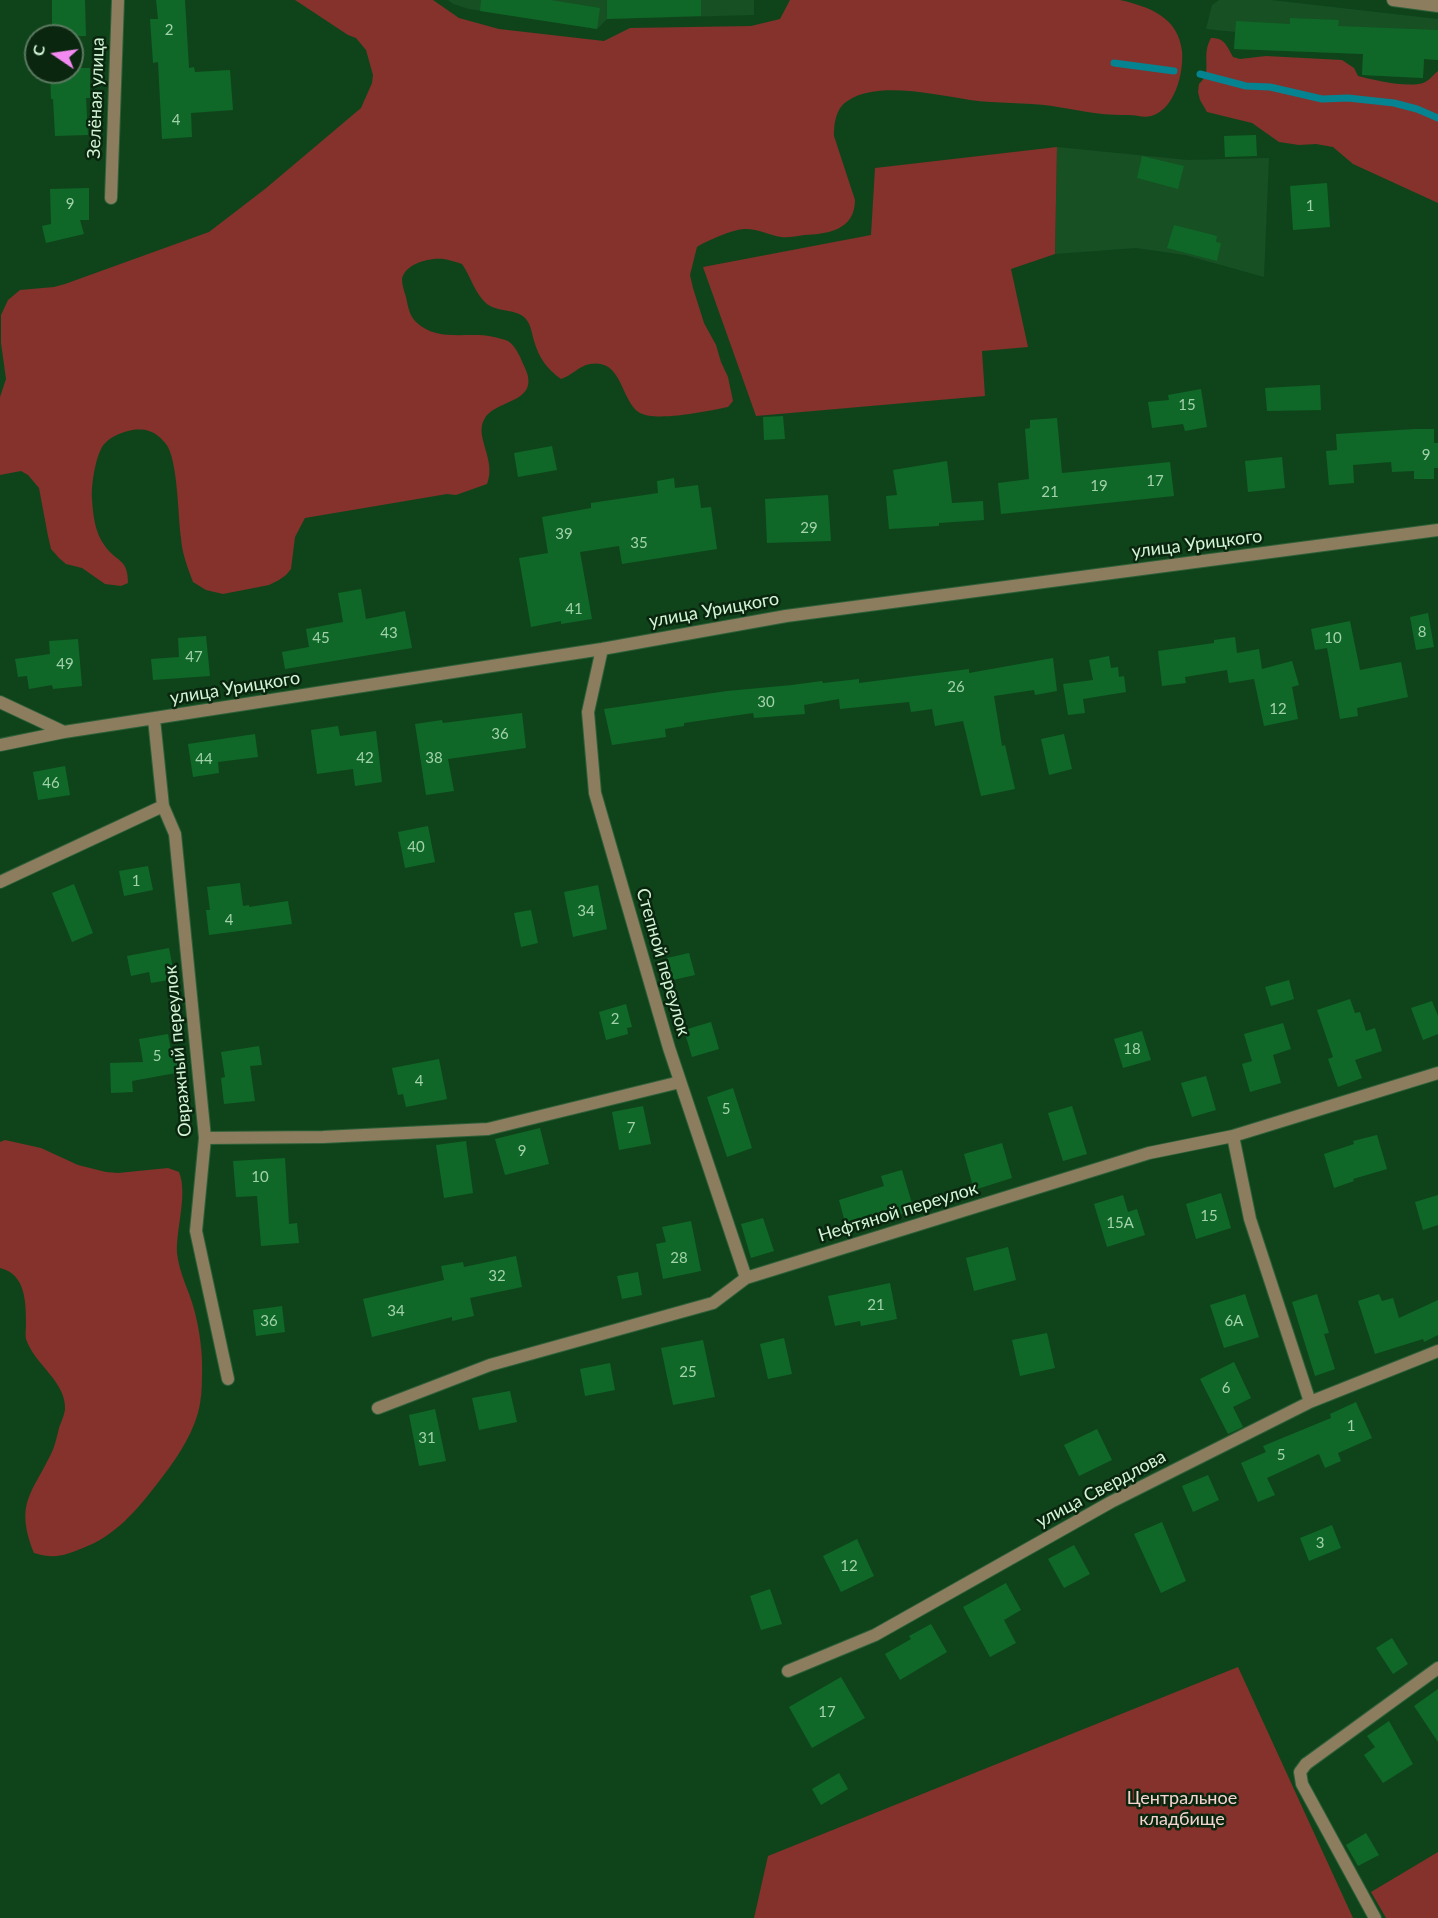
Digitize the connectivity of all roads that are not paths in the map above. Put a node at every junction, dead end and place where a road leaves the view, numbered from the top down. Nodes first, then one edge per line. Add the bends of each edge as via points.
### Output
1 (117, 0) edge
2 (1393, 0) edge
3 (1438, 6) edge
4 (111, 198) dead end
5 (1438, 530) edge
6 (602, 649) junction
7 (0, 702) edge
8 (154, 719) junction
9 (64, 732) junction
10 (0, 745) edge
11 (163, 806) junction
12 (0, 882) edge
13 (1438, 1073) edge
14 (680, 1082) junction
15 (1233, 1136) junction
16 (205, 1138) junction
17 (746, 1278) junction
18 (1438, 1352) edge
19 (228, 1379) dead end
20 (1310, 1402) junction
21 (378, 1408) dead end
22 (1438, 1668) edge
23 (788, 1671) dead end
24 (1375, 1918) edge

1 - 4 street, Зелёная улица
2 - 3 street
5 - 6 street, улица Урицкого via 786,616
6 - 8 street, улица Урицкого
6 - 14 street, Степной переулок via 588,712 595,793
7 - 9 street
8 - 9 street, улица Урицкого
8 - 11 street, Овражный переулок
9 - 10 street, улица Урицкого
11 - 12 street
11 - 16 street, Овражный переулок via 175,834
13 - 15 street, Нефтяной переулок
14 - 16 street via 488,1129
14 - 17 street, Степной переулок
15 - 17 street, Нефтяной переулок via 1149,1153
15 - 20 street via 1250,1219
16 - 19 street, Овражный переулок via 196,1231
17 - 21 street, Нефтяной переулок via 713,1302 490,1365
18 - 20 street, улица Свердлова
20 - 23 street, улица Свердлова via 1111,1502 875,1635
22 - 24 street via 1300,1772 1302,1784

